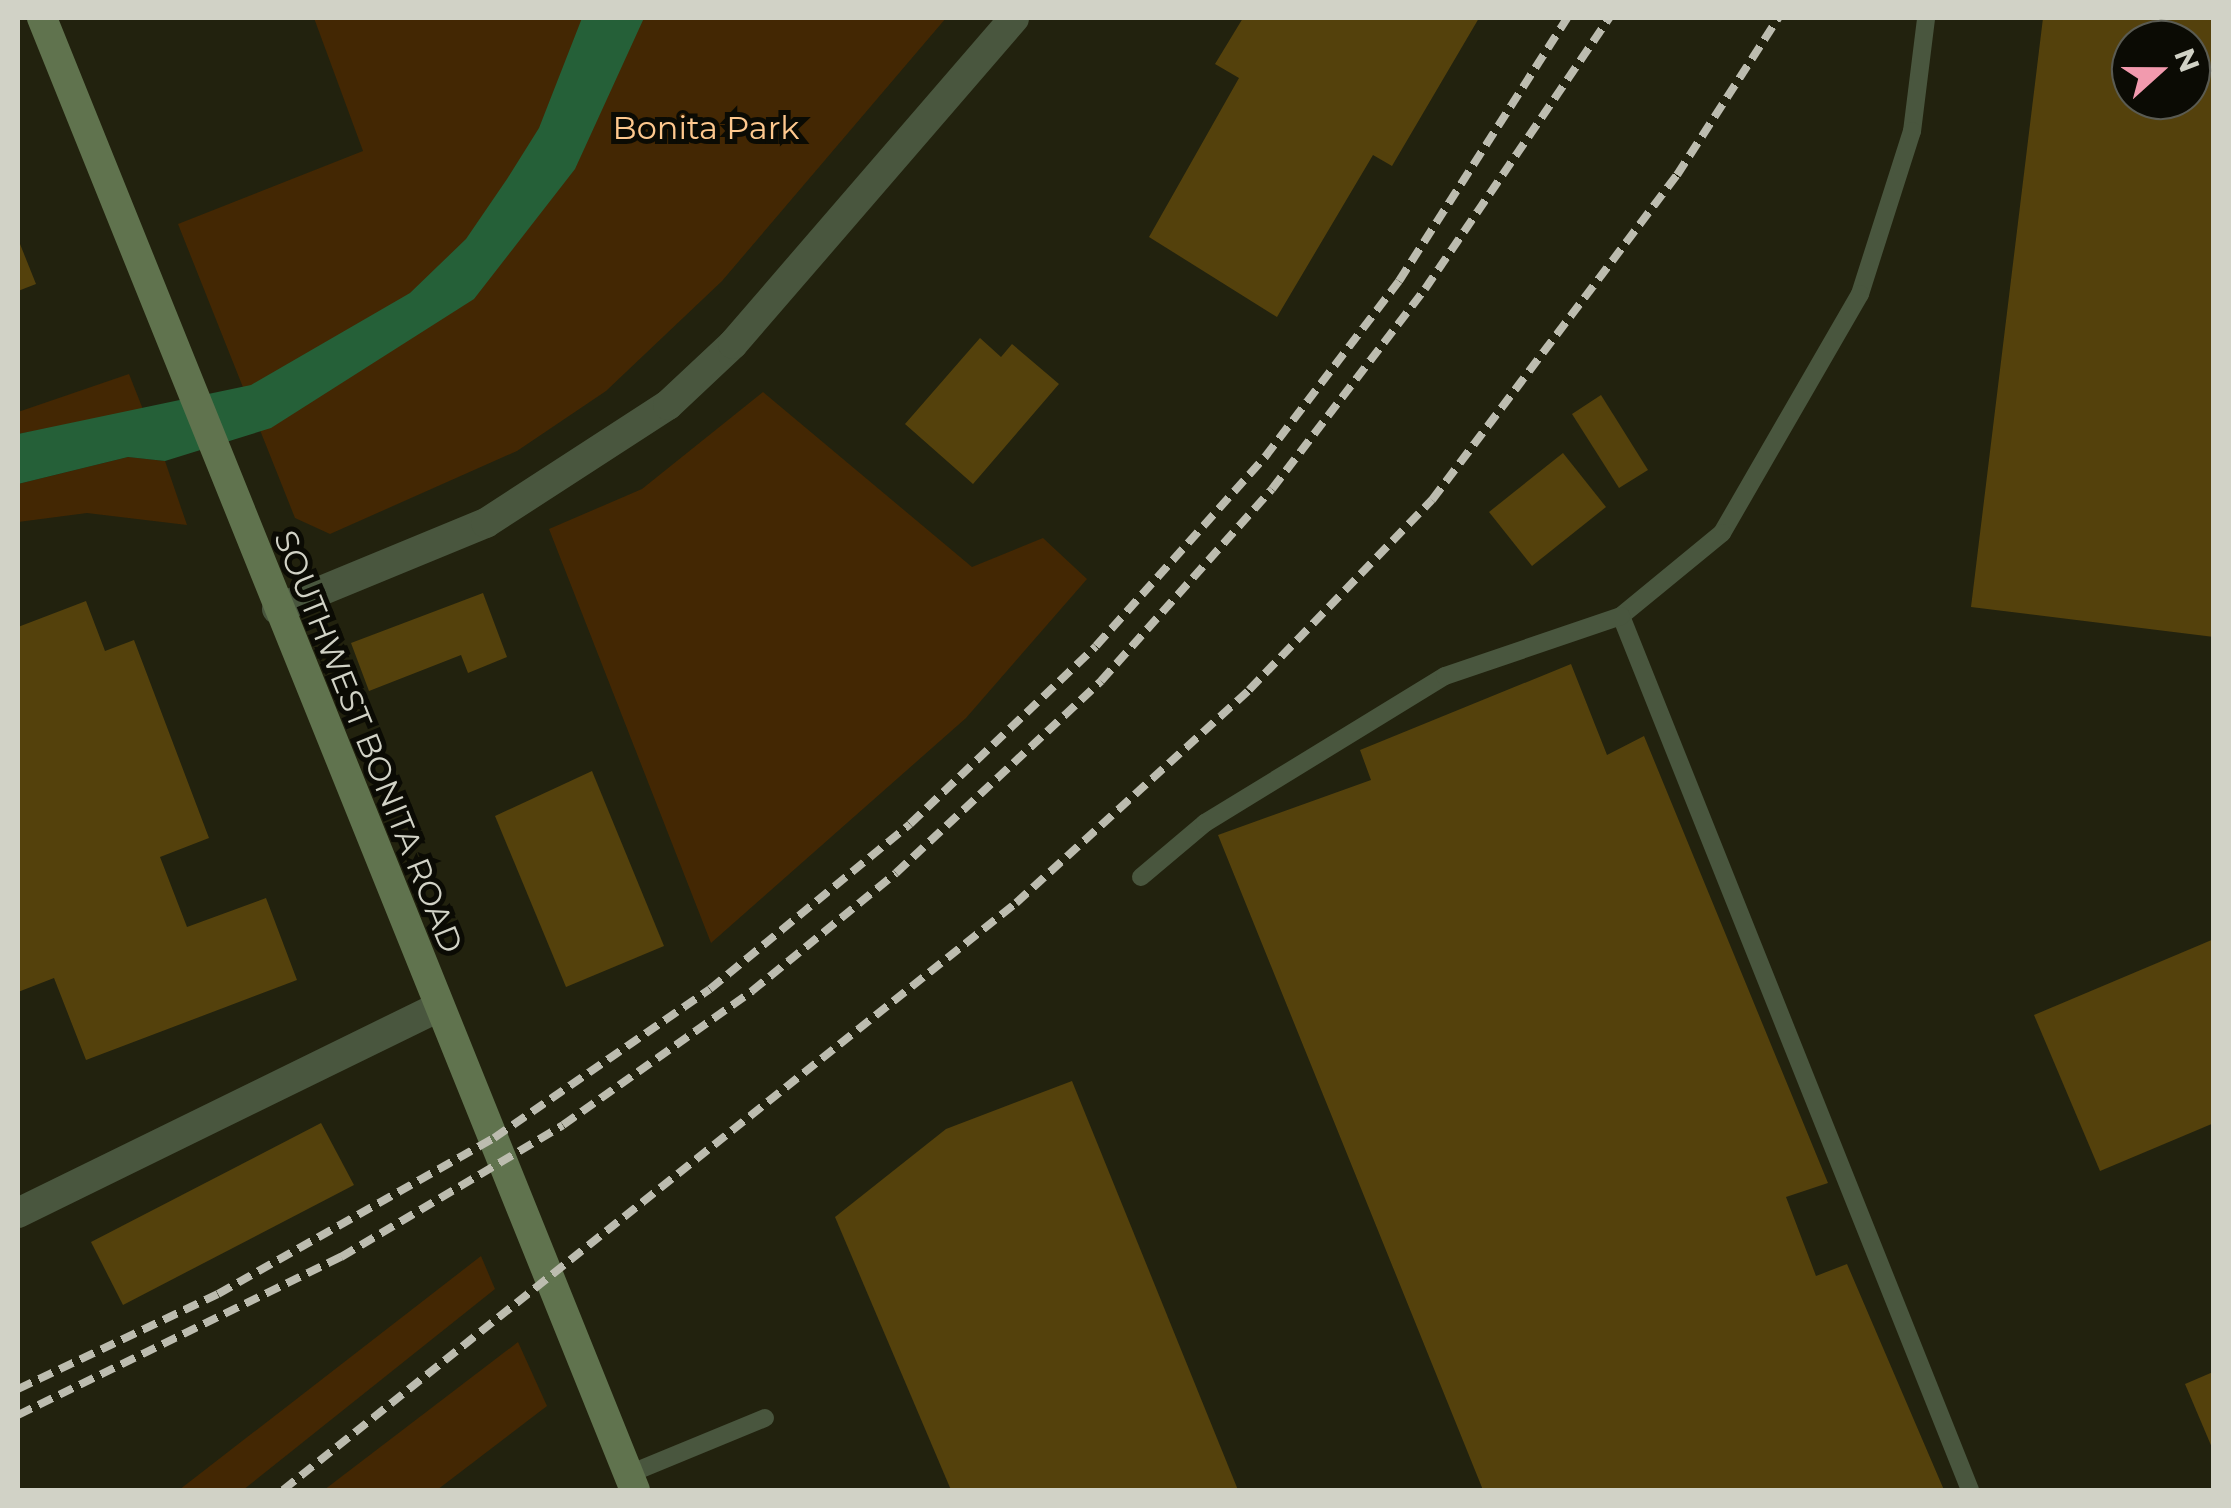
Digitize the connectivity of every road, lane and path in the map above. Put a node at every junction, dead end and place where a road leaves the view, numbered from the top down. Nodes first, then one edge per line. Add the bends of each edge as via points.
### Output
1 (42, 18) edge
2 (1014, 18) edge
3 (1926, 19) edge
4 (277, 610) junction
5 (1622, 616) junction
6 (1142, 877) dead end
7 (439, 1006) junction
8 (18, 1214) edge
9 (765, 1418) dead end
10 (632, 1482) edge
11 (1970, 1490) edge

1 - 4 main road, SOUTHWEST BONITA ROAD
2 - 4 street via 732,344 668,405 486,523
3 - 5 lane via 1912,131 1860,294 1722,533
4 - 7 main road, SOUTHWEST BONITA ROAD
5 - 6 lane via 1445,676 1205,823
5 - 11 lane
7 - 8 street
7 - 10 main road, SOUTHWEST BONITA ROAD
9 - 10 lane

